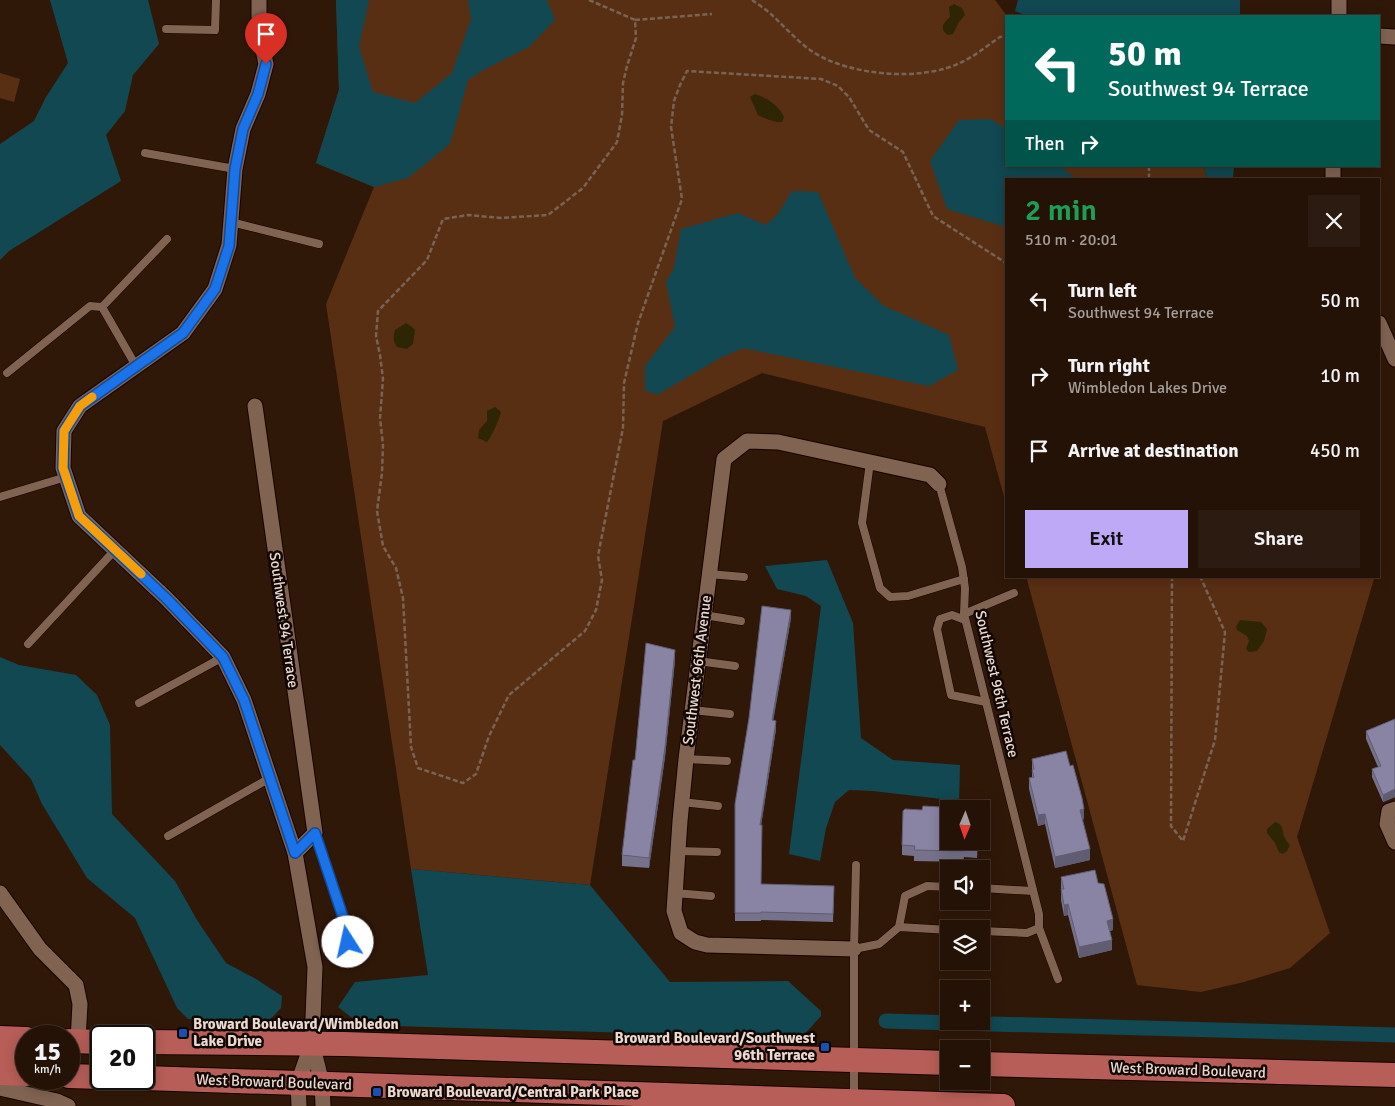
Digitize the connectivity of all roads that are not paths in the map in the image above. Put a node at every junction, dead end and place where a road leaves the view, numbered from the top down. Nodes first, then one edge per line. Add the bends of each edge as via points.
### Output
1 (216, 0) edge
2 (259, 0) edge
3 (1339, 0) edge
4 (1339, 15) edge
5 (166, 28) dead end
6 (1380, 36) edge
7 (1395, 37) edge
8 (146, 153) dead end
9 (235, 169) junction
10 (231, 222) junction
11 (167, 239) dead end
12 (320, 244) dead end
13 (102, 306) junction
14 (1380, 324) edge
15 (1395, 359) edge
16 (136, 366) junction
17 (7, 373) dead end
18 (255, 406) dead end
19 (870, 462) junction
20 (66, 477) junction
21 (939, 484) joint
22 (0, 497) edge
23 (115, 550) junction
24 (709, 574) junction
25 (744, 577) dead end
26 (964, 579) junction
27 (1014, 593) dead end
28 (704, 615) junction
29 (965, 617) junction
30 (741, 621) dead end
31 (28, 644) dead end
32 (223, 657) junction
33 (698, 661) junction
34 (735, 666) dead end
35 (986, 702) junction
36 (139, 703) dead end
37 (692, 710) junction
38 (730, 714) dead end
39 (686, 759) junction
40 (727, 761) dead end
41 (270, 778) junction
42 (682, 802) junction
43 (718, 806) dead end
44 (1395, 809) edge
45 (315, 833) junction
46 (168, 836) dead end
47 (1395, 842) edge
48 (678, 851) junction
49 (717, 852) dead end
50 (295, 853) junction
51 (856, 865) dead end
52 (940, 887) edge
53 (990, 889) edge
54 (1033, 891) junction
55 (0, 893) edge
56 (675, 893) junction
57 (711, 896) dead end
58 (899, 927) junction
59 (1038, 928) junction
60 (940, 929) edge
61 (990, 931) edge
62 (348, 942) dead end
63 (854, 949) junction
64 (1058, 978) dead end
65 (76, 1025) edge
66 (0, 1038) edge
67 (15, 1039) edge
68 (155, 1042) edge
69 (312, 1043) junction
70 (0, 1056) edge
71 (15, 1057) edge
72 (854, 1061) junction
73 (940, 1064) edge
74 (990, 1064) edge
75 (0, 1074) edge
76 (15, 1074) edge
77 (1395, 1076) edge
78 (155, 1078) edge
79 (298, 1082) junction
80 (0, 1088) edge
81 (323, 1095) edge
82 (854, 1104) edge
83 (68, 1106) edge
84 (299, 1106) edge
85 (1003, 1106) edge

1 - 5 lane via 215,30
2 - 9 street via 259,31 266,64 243,129
3 - 4 street
6 - 7 street
8 - 9 lane
9 - 10 street
10 - 12 lane
10 - 16 street via 229,246 215,289 183,333
11 - 13 lane
13 - 16 lane
13 - 17 lane via 90,306
14 - 15 street
16 - 20 street via 80,406 64,431 63,468
18 - 45 street, Southwest 94 Terrace
19 - 21 street, Southwest 96th Avenue via 930,475
19 - 24 street, Southwest 96th Avenue via 778,442 747,441 724,459
19 - 26 lane via 862,524 880,588 890,596 908,596
20 - 22 lane
20 - 23 street via 79,516
21 - 26 lane, Southwest 96th Terrace
23 - 31 lane
23 - 32 street
24 - 25 lane
24 - 28 street, Southwest 96th Avenue
26 - 29 lane, Southwest 96th Terrace
27 - 29 lane
28 - 30 lane
28 - 33 street, Southwest 96th Avenue
29 - 35 lane, Southwest 96th Terrace
29 - 35 lane via 952,615 940,619 938,629 950,695
32 - 36 lane
32 - 41 street via 244,700
33 - 34 lane
33 - 37 street, Southwest 96th Avenue
35 - 54 lane, Southwest 96th Terrace
37 - 38 lane
37 - 39 street, Southwest 96th Avenue
39 - 40 lane
39 - 42 street, Southwest 96th Avenue
41 - 46 lane
41 - 50 street
42 - 43 lane
42 - 48 street, Southwest 96th Avenue
44 - 47 street via 1389,811 1387,824
45 - 50 street
45 - 62 lane, Southwest 94 Terrace via 345,923
48 - 49 lane
48 - 56 street, Southwest 96th Avenue
50 - 69 street via 315,967
51 - 63 lane
52 - 58 lane via 927,886 905,896
53 - 54 lane
54 - 59 lane, Southwest 96th Terrace via 1039,914
55 - 65 street via 40,949 76,985 80,1004
56 - 57 lane
56 - 63 street, Southwest 96th Avenue via 674,911 681,933 707,946
58 - 60 lane
58 - 63 lane via 879,944
59 - 61 lane via 1027,933
59 - 64 lane, Southwest 96th Terrace
63 - 72 lane
66 - 67 main road
68 - 69 main road
69 - 72 main road
69 - 79 street
69 - 81 street
70 - 71 main road
72 - 73 main road
72 - 82 lane
74 - 77 main road, West Broward Boulevard
75 - 76 main road
78 - 79 main road, West Broward Boulevard
79 - 81 main road, West Broward Boulevard
79 - 84 street
80 - 83 street
81 - 82 main road, West Broward Boulevard
82 - 85 main road, West Broward Boulevard

